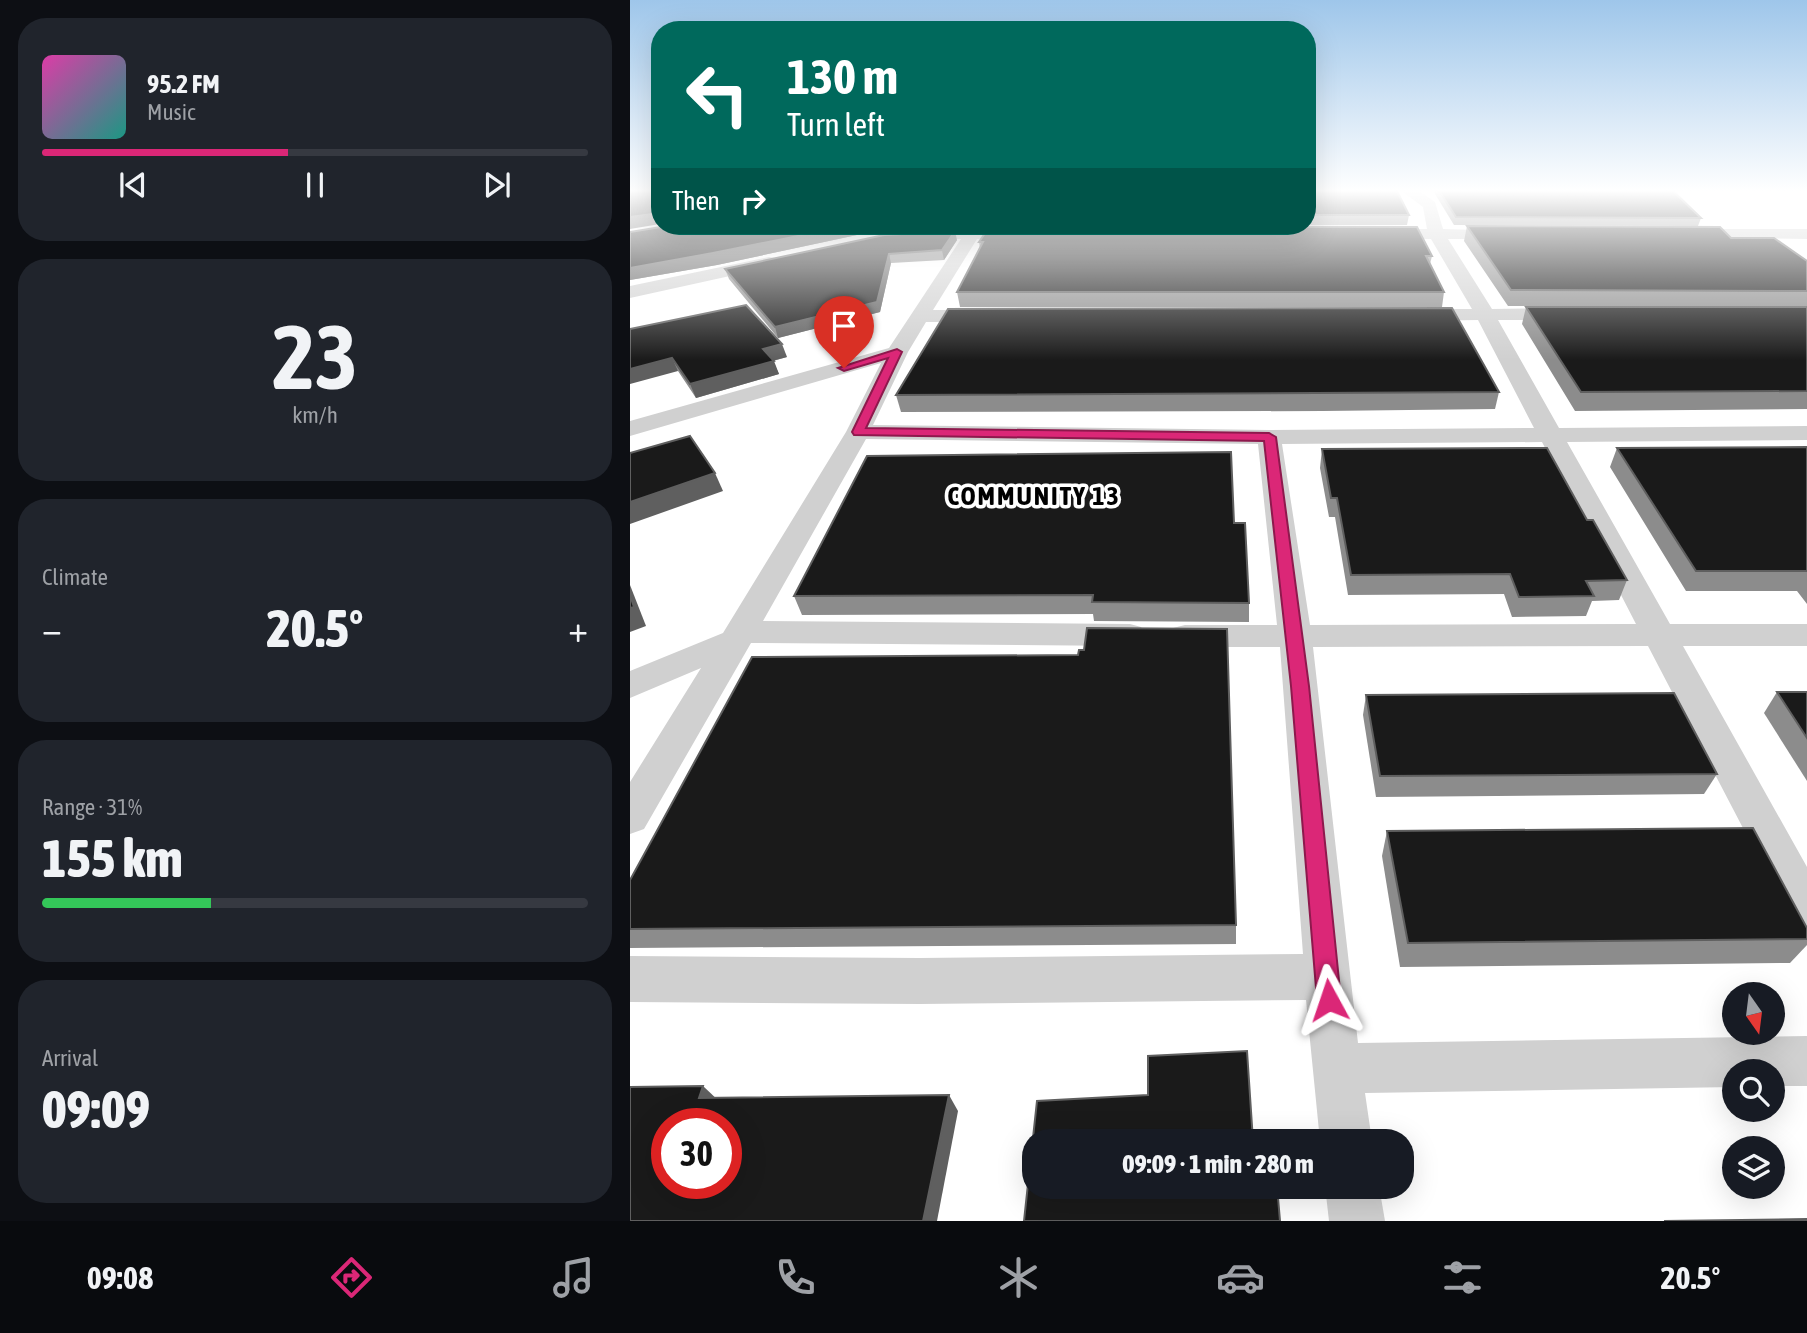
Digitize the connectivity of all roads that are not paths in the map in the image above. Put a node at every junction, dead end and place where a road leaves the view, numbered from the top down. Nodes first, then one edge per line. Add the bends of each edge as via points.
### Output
1 (964, 246) edge
2 (1444, 246) edge
3 (792, 257) edge
4 (630, 292) edge
5 (1483, 314) junction
6 (1591, 314) edge
7 (1400, 315) edge
8 (921, 316) junction
9 (1003, 316) edge
10 (897, 352) junction
11 (630, 429) edge
12 (858, 432) junction
13 (1549, 433) junction
14 (1807, 433) edge
15 (1269, 437) junction
16 (1659, 635) junction
17 (1807, 635) edge
18 (737, 636) junction
19 (1295, 636) junction
20 (630, 685) edge
21 (630, 817) edge
22 (1807, 908) edge
23 (1327, 977) junction
24 (630, 979) edge
25 (1807, 1061) edge
26 (1336, 1068) junction
27 (1344, 1129) edge
28 (1354, 1199) edge
29 (1357, 1221) edge

1 - 8 street
2 - 5 street
3 - 4 street
5 - 6 street
5 - 7 street
5 - 13 street
8 - 9 street
8 - 10 street
10 - 11 street
10 - 12 street
12 - 15 street
12 - 18 street
13 - 14 street
13 - 15 street
13 - 16 street
15 - 19 street
16 - 17 street
16 - 19 street
16 - 22 street
18 - 19 street
18 - 20 street
18 - 21 street
19 - 23 street
23 - 24 street
23 - 26 street
25 - 26 street
26 - 27 street
28 - 29 street

